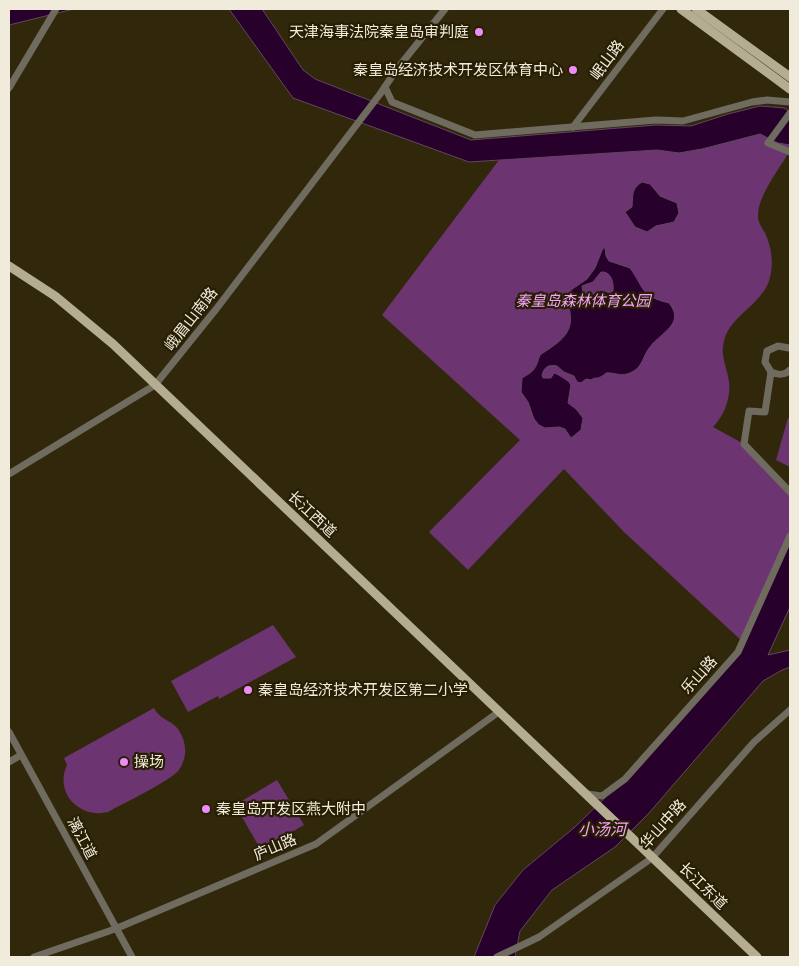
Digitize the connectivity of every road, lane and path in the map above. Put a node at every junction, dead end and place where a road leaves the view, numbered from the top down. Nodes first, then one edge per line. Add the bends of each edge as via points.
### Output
1 (56, 9) edge
2 (445, 9) edge
3 (663, 9) edge
4 (681, 9) edge
5 (696, 9) edge
6 (790, 77) edge
7 (9, 88) edge
8 (790, 89) edge
9 (382, 90) junction
10 (790, 102) edge
11 (790, 113) edge
12 (573, 128) junction
13 (790, 152) edge
14 (9, 266) edge
15 (790, 348) edge
16 (790, 371) edge
17 (771, 372) junction
18 (156, 385) junction
19 (9, 474) edge
20 (790, 492) edge
21 (790, 536) edge
22 (790, 710) edge
23 (500, 711) junction
24 (9, 732) edge
25 (21, 755) junction
26 (9, 762) edge
27 (588, 794) junction
28 (629, 836) joint
29 (652, 858) junction
30 (115, 930) junction
31 (34, 957) edge
32 (132, 957) edge
33 (497, 957) edge
34 (757, 957) edge

1 - 7 street
2 - 9 street, 峨眉山南路
3 - 12 street, 岷山路
4 - 8 main road
5 - 6 main road
9 - 12 street via 392,102 475,135
9 - 18 street, 峨眉山南路
10 - 12 street via 752,102 683,121 656,120
11 - 13 street via 768,143
14 - 18 main road, 长江西道 via 55,296
15 - 17 street via 778,346 768,351 765,362
16 - 17 street via 779,375
17 - 20 street via 765,412 749,411 744,444
18 - 19 street, 峨眉山南路
18 - 23 main road, 长江西道
21 - 27 street, 乐山路 via 738,652 625,779 602,796
22 - 29 street, 华山中路 via 754,742
23 - 27 main road, 长江西道
23 - 30 street, 庐山路 via 316,844
24 - 25 street, 漓江道
25 - 26 street
25 - 30 street, 漓江道
27 - 28 main road, 长江西道
28 - 29 main road, 长江东道
29 - 33 street, 华山中路 via 540,937
29 - 34 main road, 长江东道
30 - 31 street, 庐山路
30 - 32 street, 漓江道

